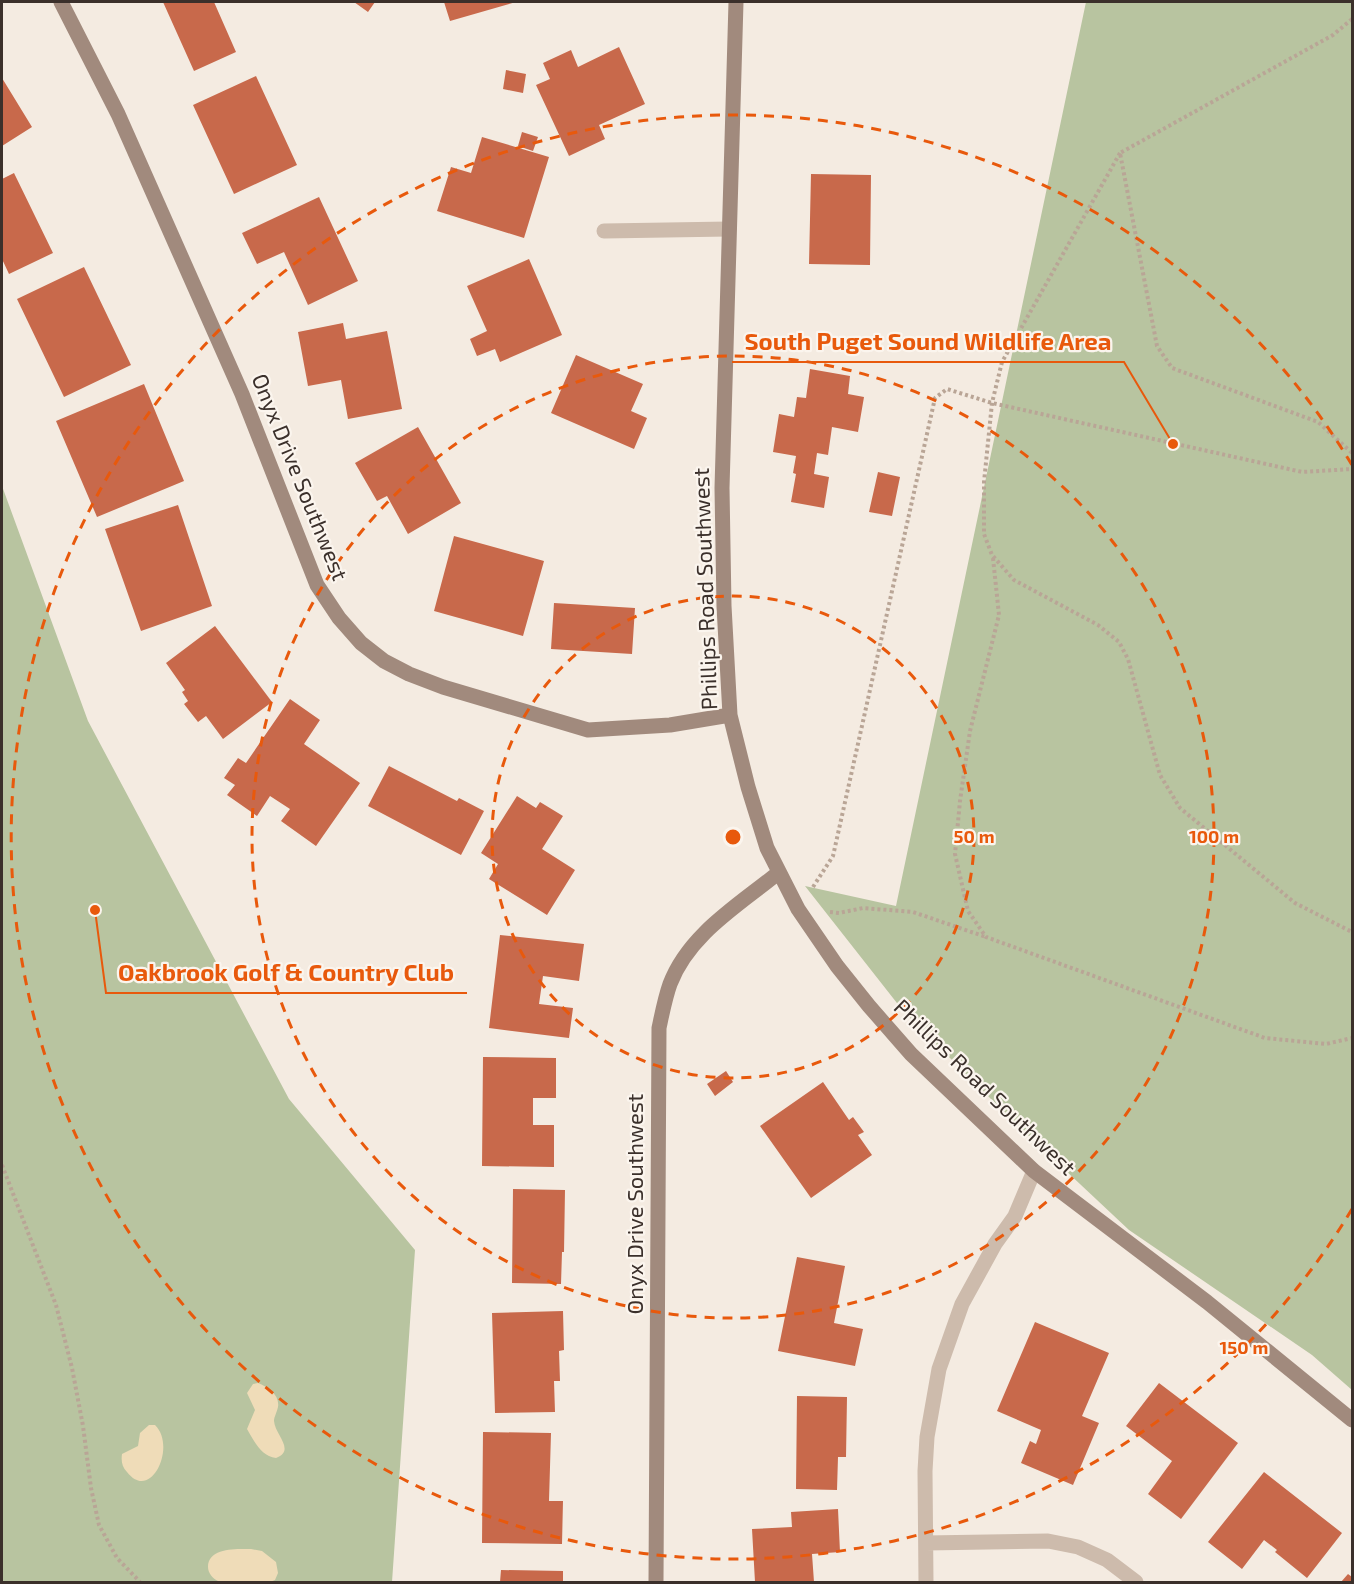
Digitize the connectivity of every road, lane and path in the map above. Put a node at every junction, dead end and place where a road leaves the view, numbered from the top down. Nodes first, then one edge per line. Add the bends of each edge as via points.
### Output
1 (61, 2) edge
2 (736, 2) edge
3 (1353, 19) edge
4 (1120, 153) junction
5 (729, 229) junction
6 (604, 231) dead end
7 (992, 403) junction
8 (1353, 453) edge
9 (1353, 469) edge
10 (992, 555) junction
11 (730, 715) junction
12 (778, 873) junction
13 (798, 909) junction
14 (1353, 932) edge
15 (986, 937) junction
16 (1353, 1038) edge
17 (2, 1165) edge
18 (1034, 1171) junction
19 (1353, 1420) edge
20 (926, 1543) junction
21 (140, 1582) edge
22 (656, 1582) edge
23 (926, 1582) edge
24 (1136, 1582) edge

1 - 11 street, Onyx Drive Southwest via 118,114 233,372 317,585 361,643 409,674 588,730 670,725
2 - 5 street, Phillips Road Southwest
3 - 4 path via 1333,35
4 - 7 path via 1002,362
4 - 8 path via 1157,346 1172,368 1318,422
5 - 6 street
5 - 11 street, Phillips Road Southwest via 722,488
7 - 9 path via 1302,472
7 - 10 path via 984,482 984,534
7 - 13 path via 947,389 935,398 833,856
10 - 14 path via 1014,580 1098,625 1119,642 1128,659 1160,775 1180,808 1295,903
10 - 15 path via 999,615 970,731 955,854 969,911
11 - 12 street, Phillips Road Southwest via 748,787
12 - 13 street, Phillips Road Southwest
12 - 22 street, Onyx Drive Southwest via 720,918 690,949 670,983 659,1028
13 - 15 path via 913,912
13 - 18 street, Phillips Road Southwest via 837,966 911,1054
15 - 16 path via 1265,1038 1326,1044
17 - 21 path via 57,1305 99,1525 117,1558
18 - 19 street, Phillips Road Southwest via 1207,1302
18 - 20 street via 1015,1216 962,1304 939,1369 927,1437
20 - 23 street
20 - 24 street via 1048,1541 1078,1547 1107,1560

